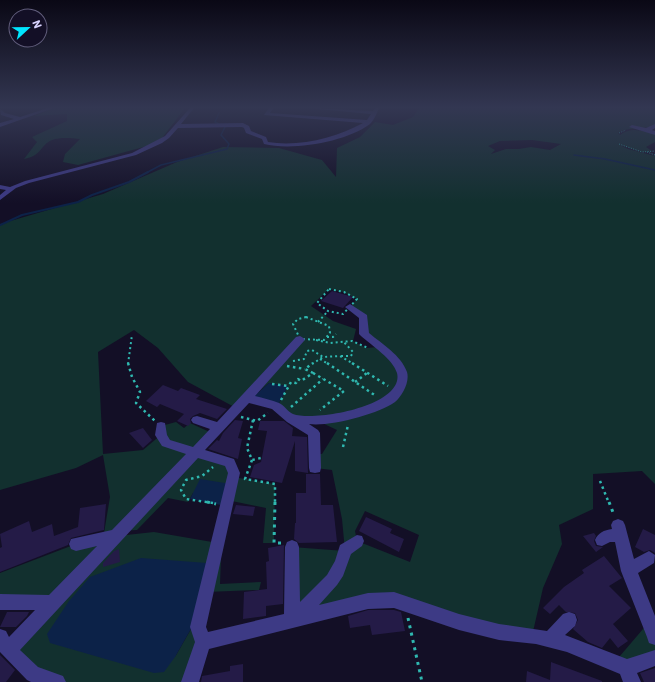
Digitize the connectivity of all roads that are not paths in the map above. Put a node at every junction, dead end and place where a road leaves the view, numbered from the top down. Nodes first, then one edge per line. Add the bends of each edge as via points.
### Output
1 (162, 140) edge
2 (265, 140) edge
3 (317, 140) edge
4 (0, 187) edge
5 (12, 189) junction
6 (0, 198) edge
7 (350, 306) road end
8 (306, 339) road end
9 (247, 398) junction
10 (284, 412) junction
11 (197, 420) dead end
12 (161, 426) road end
13 (219, 428) junction
14 (196, 452) junction
15 (315, 468) dead end
16 (116, 536) junction
17 (602, 540) dead end
18 (357, 541) dead end
19 (76, 544) dead end
20 (292, 547) road end
21 (649, 558) dead end
22 (630, 571) junction
23 (0, 602) edge
24 (53, 603) junction
25 (292, 620) junction
26 (569, 620) dead end
27 (655, 637) edge
28 (549, 640) junction
29 (203, 642) junction
30 (4, 643) edge
31 (655, 658) edge
32 (630, 675) edge
33 (57, 682) edge
34 (190, 682) edge

1 - 5 street via 144,150 45,176
2 - 3 street via 266,143 274,145
4 - 5 street
5 - 6 street
7 - 10 street via 364,317 364,334 391,356 402,373 402,384 391,399 362,412 318,421
8 - 9 street via 280,362
9 - 10 street
9 - 13 street
10 - 15 street via 314,433
11 - 13 street
12 - 14 street via 161,435 166,443
13 - 14 street
14 - 16 street
14 - 29 street via 230,463 234,473 198,627
16 - 19 street
16 - 24 street
17 - 22 street via 619,530
18 - 25 street via 345,550 344,559 335,578
20 - 25 street
21 - 22 street
22 - 27 street
23 - 24 street
24 - 30 street
25 - 28 street via 368,601 394,600 466,624
25 - 29 street
26 - 28 street
28 - 32 street via 567,644
29 - 34 street
30 - 33 street via 33,675
31 - 32 street

